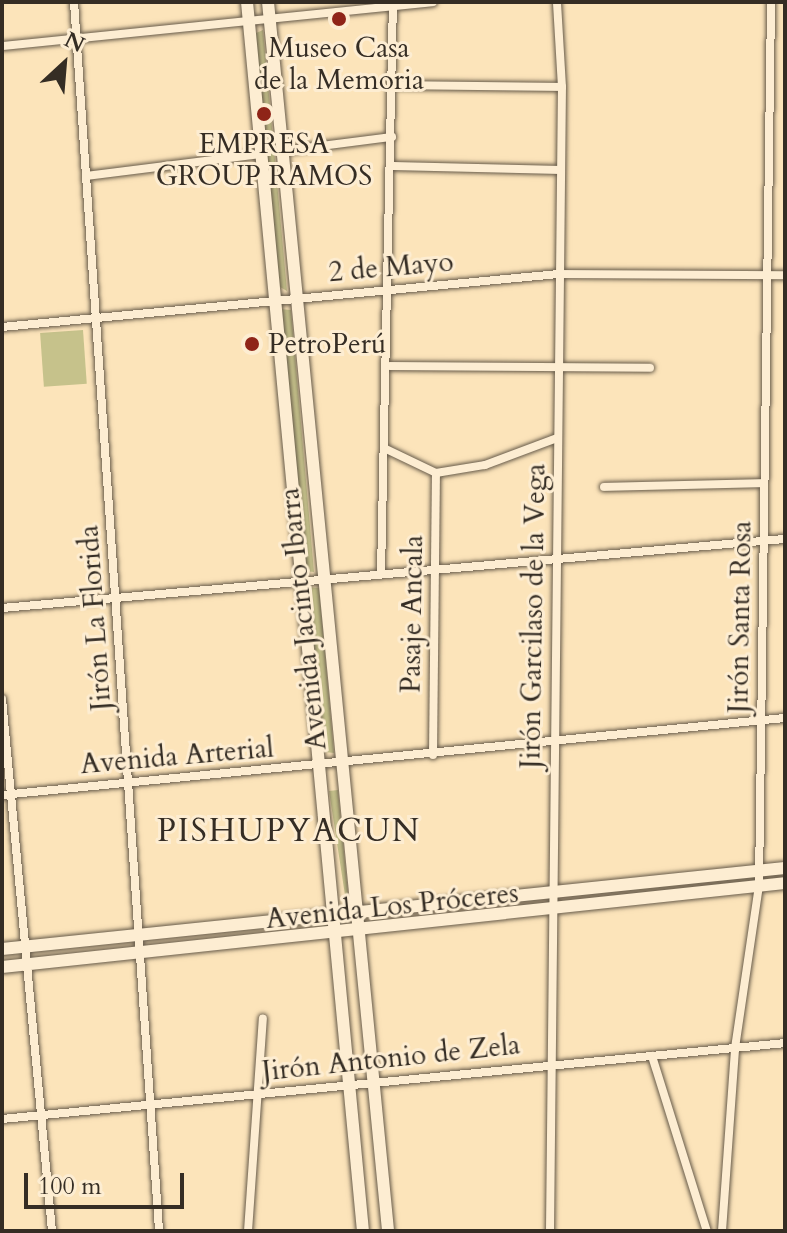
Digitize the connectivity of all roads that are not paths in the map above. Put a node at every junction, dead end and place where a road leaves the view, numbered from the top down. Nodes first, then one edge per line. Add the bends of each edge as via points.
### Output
1 (74, 2) edge
2 (247, 2) edge
3 (268, 2) edge
4 (433, 2) edge
5 (557, 2) edge
6 (771, 2) edge
7 (393, 4) edge
8 (270, 19) junction
9 (249, 21) junction
10 (77, 37) junction
11 (2, 46) edge
12 (393, 85) junction
13 (562, 87) junction
14 (392, 137) junction
15 (282, 151) junction
16 (261, 154) junction
17 (393, 166) junction
18 (561, 170) junction
19 (86, 176) junction
20 (765, 273) junction
21 (559, 274) junction
22 (785, 275) edge
23 (393, 289) junction
24 (294, 298) junction
25 (275, 300) junction
26 (96, 318) junction
27 (2, 327) edge
28 (390, 366) junction
29 (556, 366) junction
30 (650, 368) dead end
31 (304, 390) junction
32 (281, 391) junction
33 (557, 438) junction
34 (386, 449) junction
35 (436, 473) junction
36 (764, 483) junction
37 (604, 487) dead end
38 (785, 539) edge
39 (764, 542) junction
40 (555, 561) junction
41 (435, 569) junction
42 (381, 573) junction
43 (324, 577) junction
44 (300, 579) junction
45 (115, 597) junction
46 (2, 608) edge
47 (2, 699) edge
48 (785, 718) edge
49 (761, 721) junction
50 (552, 745) junction
51 (433, 755) junction
52 (341, 761) junction
53 (319, 764) junction
54 (129, 782) junction
55 (7, 794) edge
56 (785, 868) edge
57 (759, 870) junction
58 (785, 883) edge
59 (759, 885) junction
60 (556, 894) junction
61 (555, 912) junction
62 (357, 914) junction
63 (335, 918) junction
64 (359, 933) junction
65 (137, 936) junction
66 (337, 936) junction
67 (27, 947) junction
68 (2, 949) edge
69 (137, 955) junction
70 (28, 965) junction
71 (2, 967) edge
72 (263, 1019) dead end
73 (785, 1043) edge
74 (735, 1048) junction
75 (652, 1056) junction
76 (553, 1065) junction
77 (373, 1082) junction
78 (346, 1085) junction
79 (254, 1094) junction
80 (153, 1104) junction
81 (42, 1114) junction
82 (2, 1119) edge
83 (52, 1231) edge
84 (159, 1231) edge
85 (248, 1231) edge
86 (363, 1231) edge
87 (388, 1231) edge
88 (550, 1231) edge
89 (707, 1231) edge
90 (722, 1231) edge

1 - 10 street, Jirón La Florida
2 - 9 street, Avenida Jacinto Ibarra
3 - 8 street, Avenida Jacinto Ibarra
4 - 7 street
5 - 13 street, Jirón Garcilaso de la Vega
6 - 20 street, Jirón Santa Rosa
7 - 8 street
7 - 12 street
8 - 9 street
8 - 15 street, Avenida Jacinto Ibarra
9 - 10 street
9 - 16 street, Avenida Jacinto Ibarra
10 - 11 street
10 - 19 street, Jirón La Florida
12 - 13 street
12 - 14 street
13 - 18 street, Jirón Garcilaso de la Vega
14 - 15 street
14 - 17 street
15 - 24 street, Avenida Jacinto Ibarra
16 - 19 street
16 - 25 street, Avenida Jacinto Ibarra
17 - 18 street
17 - 23 street
18 - 21 street, Jirón Garcilaso de la Vega
19 - 26 street, Jirón La Florida
20 - 21 street, 2 de Mayo
20 - 22 street, 2 de Mayo
20 - 36 street, Jirón Santa Rosa
21 - 23 street, 2 de Mayo
21 - 29 street, Jirón Garcilaso de la Vega
23 - 24 street, 2 de Mayo
23 - 28 street
24 - 25 street, 2 de Mayo
24 - 31 street, Avenida Jacinto Ibarra
25 - 26 street, 2 de Mayo
25 - 32 street, Avenida Jacinto Ibarra
26 - 27 street, 2 de Mayo
26 - 45 street, Jirón La Florida
28 - 29 street
28 - 34 street
29 - 30 street
29 - 33 street, Jirón Garcilaso de la Vega
31 - 32 street
31 - 43 street, Avenida Jacinto Ibarra
32 - 44 street, Avenida Jacinto Ibarra
33 - 35 street via 485,465
33 - 40 street, Jirón Garcilaso de la Vega
34 - 35 street
34 - 42 street
35 - 41 street, Pasaje Ancala
36 - 37 street
36 - 39 street, Jirón Santa Rosa
38 - 39 street
39 - 40 street
39 - 49 street, Jirón Santa Rosa
40 - 41 street
40 - 50 street, Jirón Garcilaso de la Vega
41 - 42 street
41 - 51 street, Pasaje Ancala
42 - 43 street
43 - 44 street
43 - 52 street, Avenida Jacinto Ibarra
44 - 45 street
44 - 53 street, Avenida Jacinto Ibarra
45 - 46 street
45 - 54 street, Jirón La Florida
47 - 55 street
48 - 49 street, Avenida Arterial
49 - 50 street, Avenida Arterial
49 - 57 street, Jirón Santa Rosa
50 - 51 street, Avenida Arterial
50 - 60 street, Jirón Garcilaso de la Vega
51 - 52 street, Avenida Arterial
52 - 53 street, Avenida Arterial
52 - 62 street, Avenida Jacinto Ibarra
53 - 54 street, Avenida Arterial
53 - 63 street, Avenida Jacinto Ibarra
54 - 55 street, Avenida Arterial
54 - 65 street, Jirón La Florida
55 - 67 street
56 - 57 street, Avenida Los Próceres
57 - 59 street, Jirón Santa Rosa
57 - 60 street, Avenida Los Próceres
58 - 59 street, Avenida Los Próceres
59 - 61 street, Avenida Los Próceres
59 - 74 street, Jirón Santa Rosa
60 - 61 street, Jirón Garcilaso de la Vega
60 - 62 street, Avenida Los Próceres
61 - 64 street, Avenida Los Próceres
61 - 76 street, Jirón Garcilaso de la Vega
62 - 63 street, Avenida Los Próceres
62 - 64 street, Avenida Jacinto Ibarra
63 - 65 street, Avenida Los Próceres
63 - 66 street, Avenida Jacinto Ibarra
64 - 66 street, Avenida Los Próceres
64 - 77 street, Avenida Jacinto Ibarra
65 - 67 street, Avenida Los Próceres
65 - 69 street, Jirón La Florida
66 - 69 street, Avenida Los Próceres
66 - 78 street, Avenida Jacinto Ibarra
67 - 68 street, Avenida Los Próceres
67 - 70 street
69 - 70 street, Avenida Los Próceres
69 - 80 street, Jirón La Florida
70 - 71 street, Avenida Los Próceres
70 - 81 street
72 - 79 street
73 - 74 street, Jirón Antonio de Zela
74 - 75 street, Jirón Antonio de Zela
74 - 90 street, Jirón Santa Rosa
75 - 76 street, Jirón Antonio de Zela
75 - 89 street
76 - 77 street, Jirón Antonio de Zela
76 - 88 street, Jirón Garcilaso de la Vega
77 - 78 street, Jirón Antonio de Zela
77 - 87 street, Avenida Jacinto Ibarra
78 - 79 street, Jirón Antonio de Zela
78 - 86 street, Avenida Jacinto Ibarra
79 - 80 street, Jirón Antonio de Zela
79 - 85 street
80 - 81 street, Jirón Antonio de Zela
80 - 84 street, Jirón La Florida
81 - 82 street, Jirón Antonio de Zela
81 - 83 street

